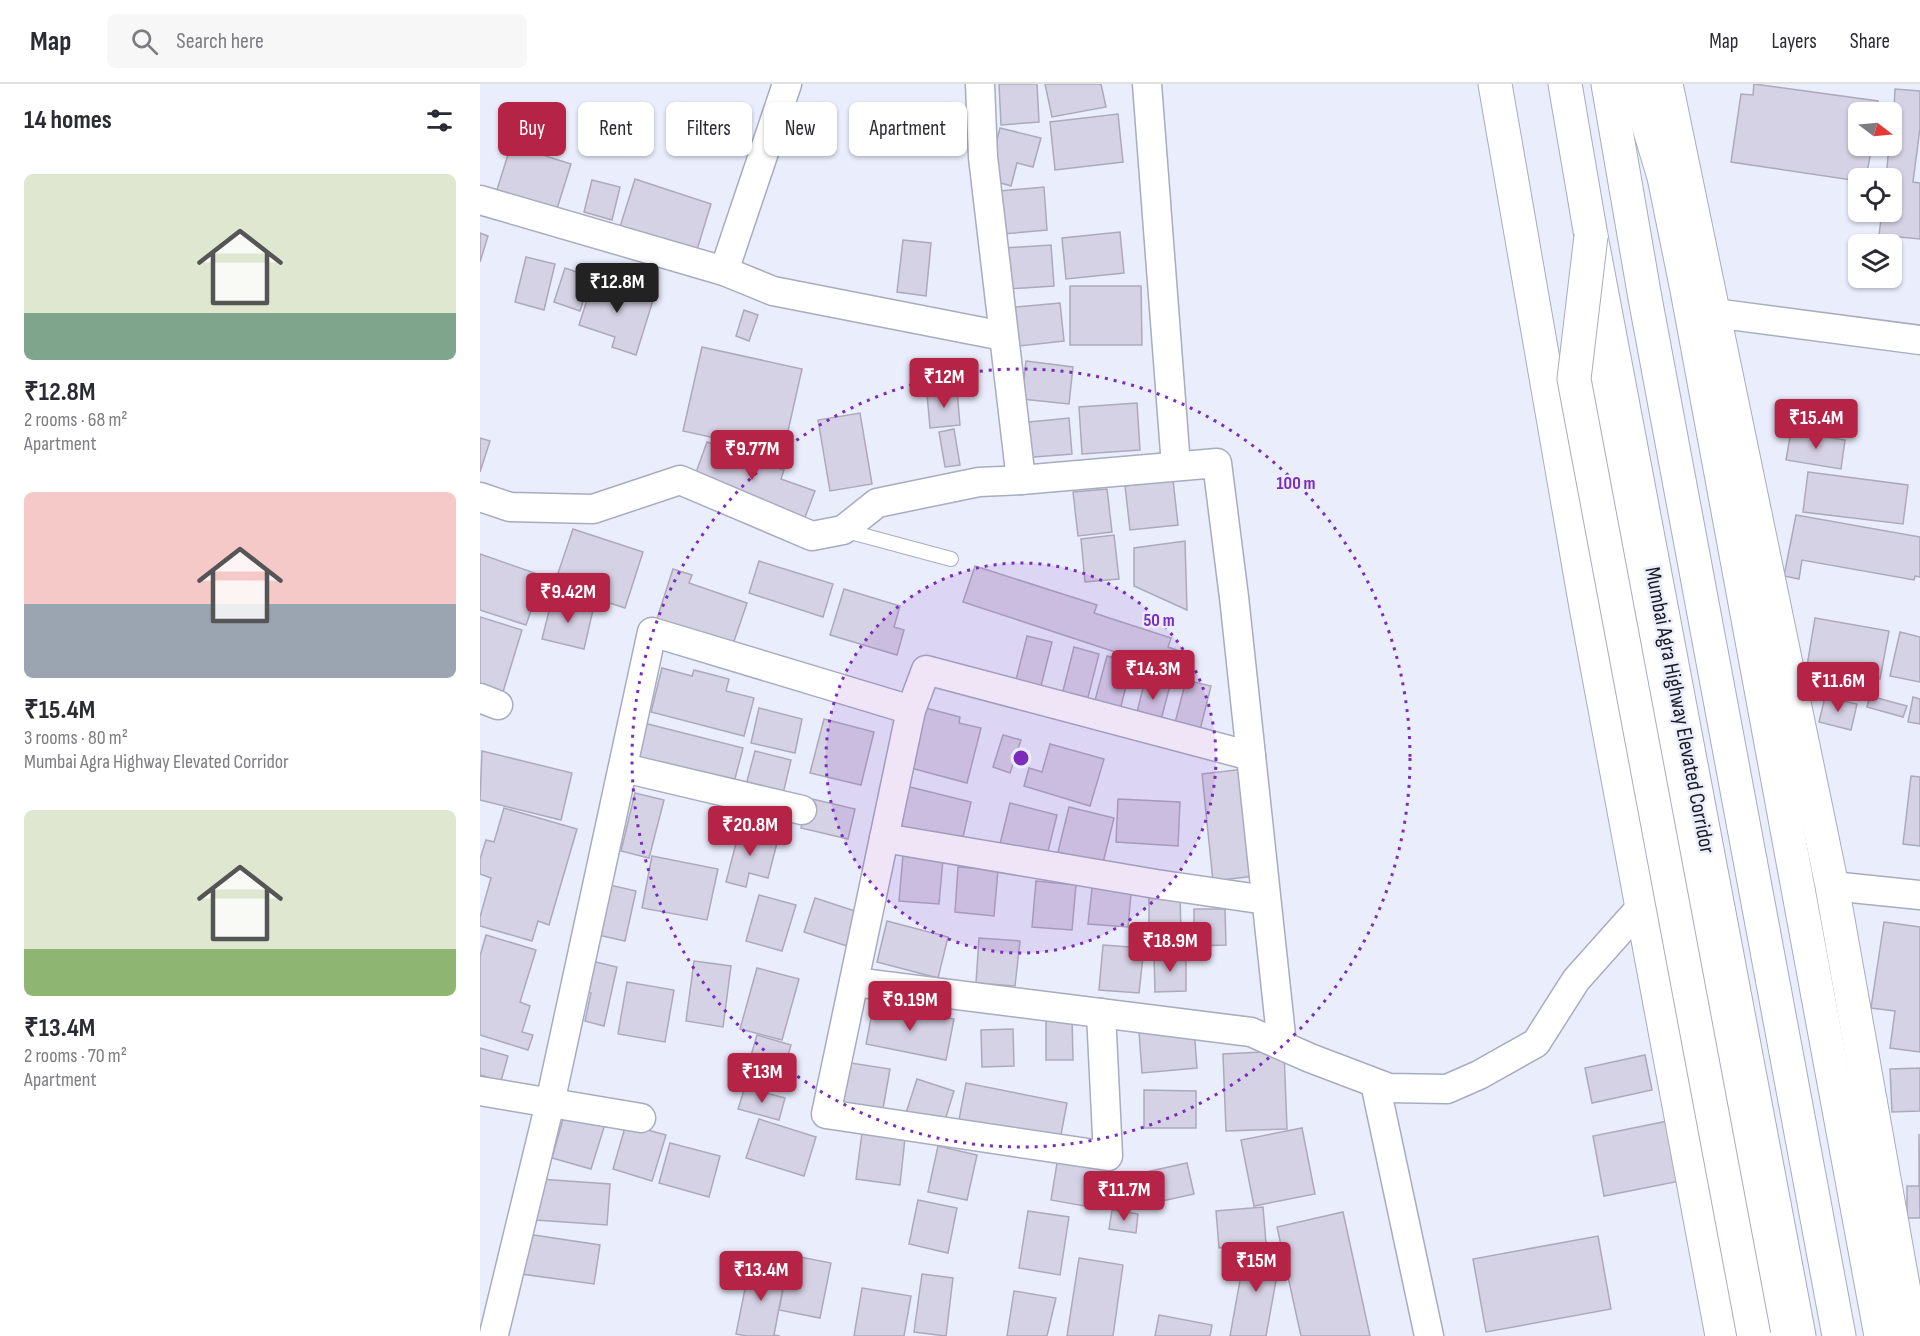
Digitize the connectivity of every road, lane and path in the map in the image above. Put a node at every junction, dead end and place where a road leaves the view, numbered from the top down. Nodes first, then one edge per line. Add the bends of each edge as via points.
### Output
1 (787, 84) edge
2 (980, 84) edge
3 (1147, 84) edge
4 (1495, 84) edge
5 (1549, 84) edge
6 (1566, 84) edge
7 (1608, 84) edge
8 (1621, 84) edge
9 (1636, 84) edge
10 (1666, 84) edge
11 (480, 200) edge
12 (1591, 236) junction
13 (724, 271) junction
14 (1714, 313) junction
15 (1003, 336) junction
16 (1920, 340) edge
17 (1176, 466) junction
18 (1021, 480) junction
19 (480, 496) edge
20 (843, 530) junction
21 (951, 559) dead end
22 (911, 710) junction
23 (1251, 756) junction
24 (624, 768) junction
25 (802, 810) dead end
26 (884, 838) junction
27 (1832, 886) junction
28 (1920, 895) edge
29 (1266, 900) junction
30 (1642, 906) junction
31 (854, 982) junction
32 (1101, 1013) junction
33 (1282, 1045) junction
34 (1375, 1083) junction
35 (480, 1091) edge
36 (550, 1103) junction
37 (641, 1118) dead end
38 (1871, 1330) edge
39 (493, 1334) edge
40 (1429, 1336) edge
41 (1722, 1336) edge
42 (1754, 1336) edge
43 (1780, 1336) edge
44 (1799, 1336) edge
45 (1839, 1336) edge
46 (1912, 1336) edge

1 - 13 street
2 - 15 street via 982,157
3 - 17 street
4 - 30 main road
5 - 43 main road
6 - 12 main road, Mumbai Agra Highway Elevated Corridor
7 - 45 main road, Mumbai Agra Highway Elevated Corridor
8 - 38 main road
9 - 38 main road via 1664,177 1688,290
10 - 14 main road
11 - 13 street
12 - 42 main road, bridge via 1574,379
12 - 44 main road, Mumbai Agra Highway Elevated Corridor
13 - 15 street via 773,291
14 - 16 street
14 - 27 main road
15 - 18 street
17 - 18 street
17 - 23 street via 1217,463
18 - 20 street via 979,482 877,503
19 - 20 street via 510,507 593,509 680,480 812,536
20 - 21 lane
22 - 23 street via 926,670
22 - 24 street via 652,633
22 - 26 street
23 - 29 street
24 - 25 street
24 - 36 street
26 - 29 street
26 - 31 street
27 - 28 street
27 - 46 main road
29 - 33 street
30 - 34 street via 1576,980 1536,1043 1447,1089 1389,1088
30 - 41 main road
31 - 32 street
31 - 32 street via 826,1114 1108,1156
32 - 33 street via 1251,1032
33 - 34 street
34 - 40 street
35 - 36 street
36 - 37 street
36 - 39 street

